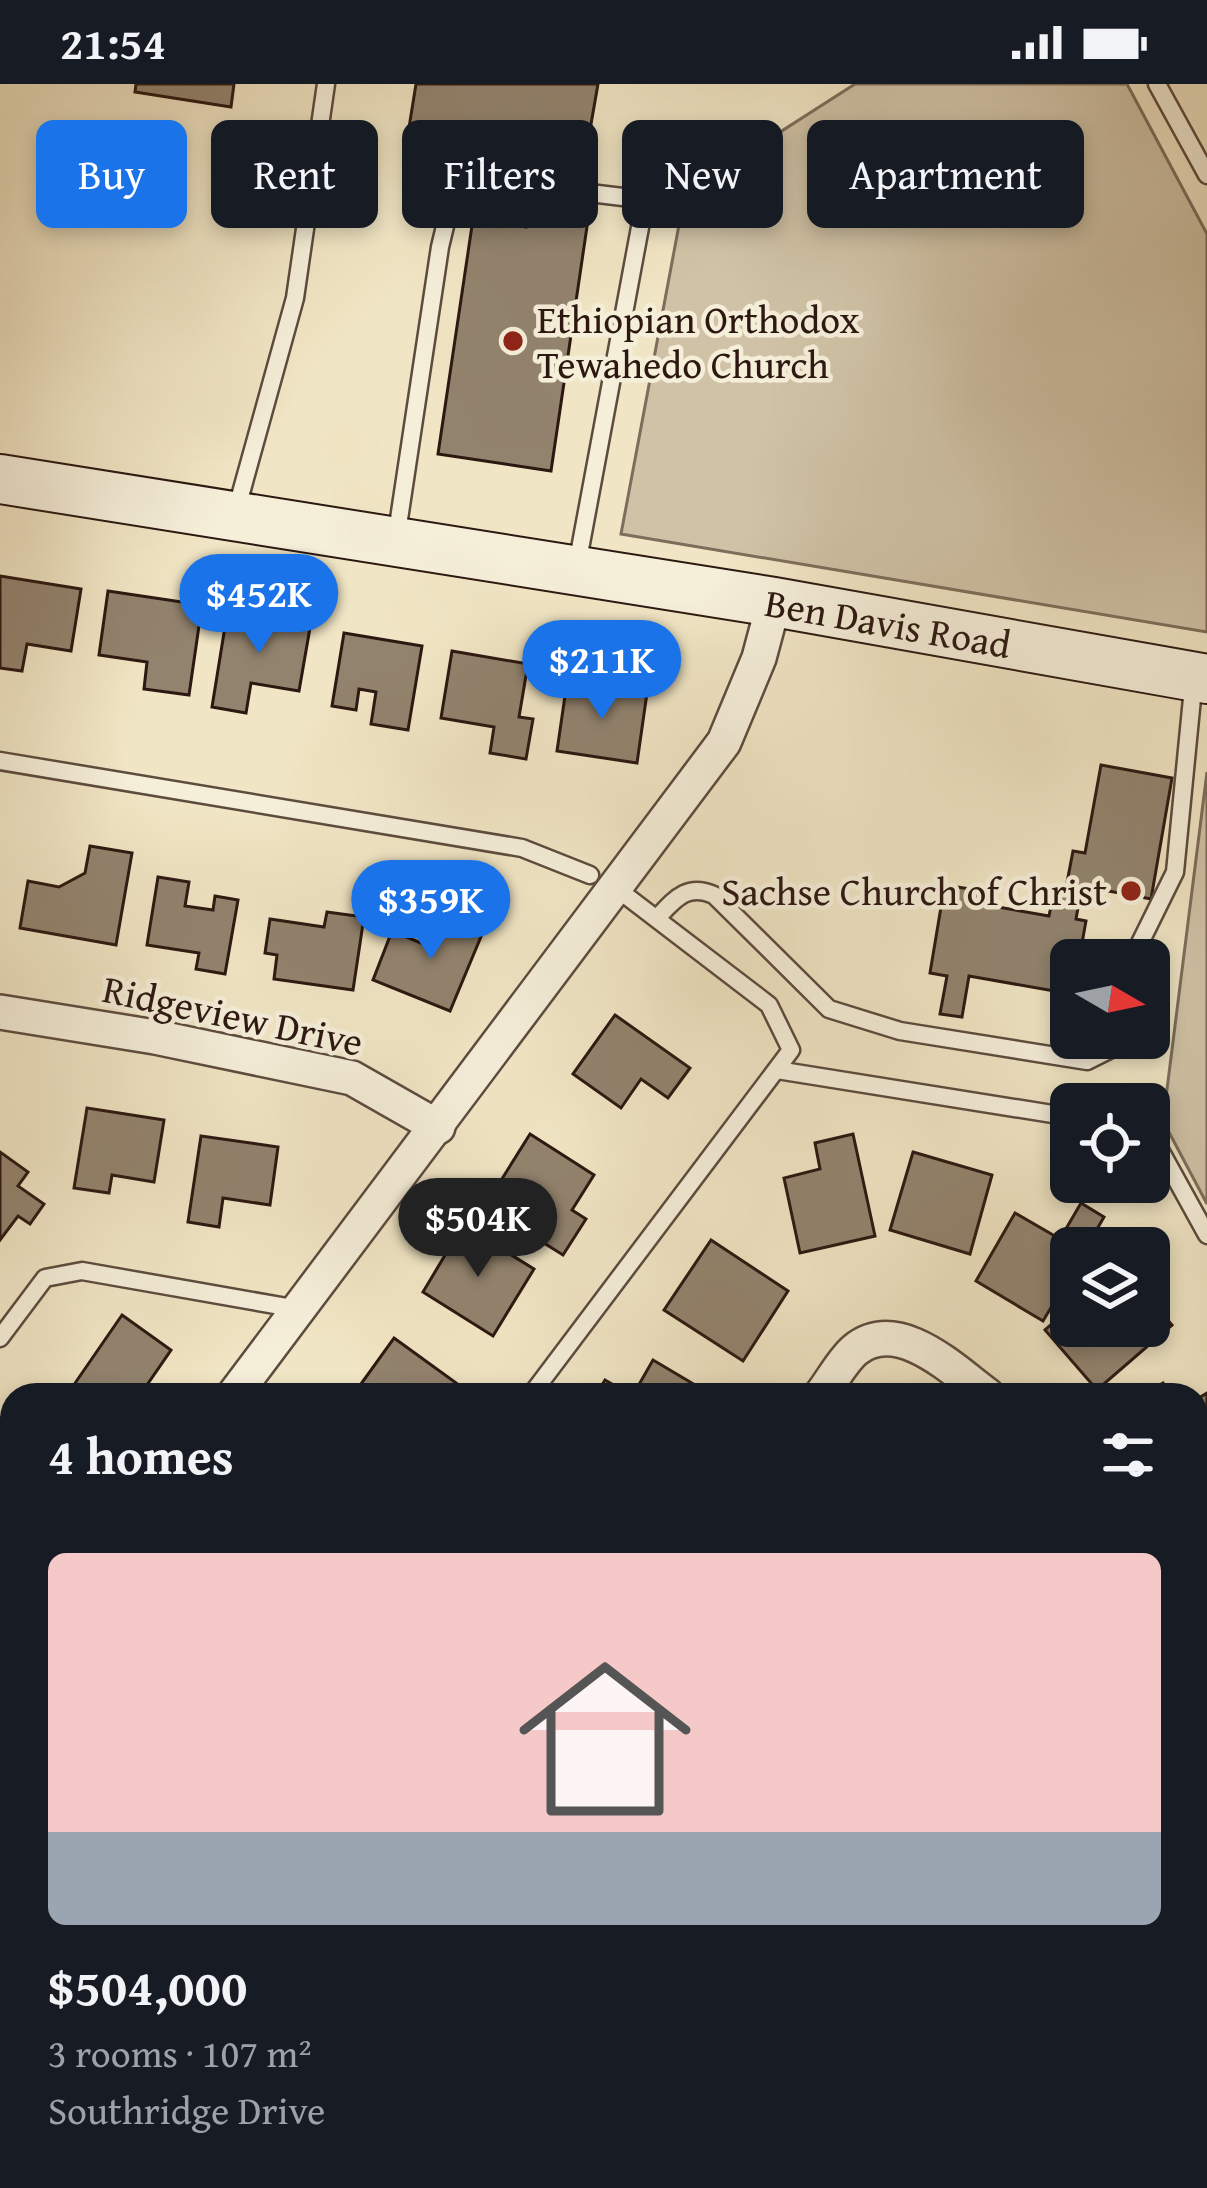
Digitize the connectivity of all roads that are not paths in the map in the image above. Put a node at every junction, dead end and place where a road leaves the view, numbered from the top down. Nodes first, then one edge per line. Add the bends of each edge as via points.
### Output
1 (326, 84) edge
2 (1157, 84) edge
3 (1206, 170) edge
4 (0, 479) edge
5 (234, 518) junction
6 (395, 543) junction
7 (576, 572) junction
8 (774, 602) junction
9 (1200, 678) edge
10 (0, 760) edge
11 (603, 881) junction
12 (657, 918) junction
13 (1142, 939) edge
14 (0, 1012) edge
15 (1050, 1055) edge
16 (777, 1070) junction
17 (1050, 1114) edge
18 (438, 1127) junction
19 (1170, 1168) edge
20 (1207, 1235) edge
21 (299, 1309) junction
22 (0, 1338) edge
23 (243, 1383) edge
24 (540, 1383) edge
25 (830, 1383) edge
26 (970, 1383) edge

1 - 5 lane via 295,298
2 - 3 lane
4 - 5 street, Ben Davis Road
5 - 6 street, Ben Davis Road
6 - 7 street, Ben Davis Road
6 - 7 lane via 452,197 465,178 631,198 644,206
7 - 8 street, Ben Davis Road
8 - 9 street, Ben Davis Road
8 - 11 street via 724,742
9 - 13 lane via 1175,872
10 - 11 lane via 522,848
11 - 12 lane
11 - 18 street
12 - 15 lane via 682,892 700,889 829,1009 900,1031
12 - 16 lane via 769,1005 791,1050
14 - 18 street, Ridgeview Drive via 352,1078
16 - 17 lane
16 - 24 lane
18 - 21 street
19 - 20 lane
21 - 22 lane via 82,1271 45,1278
21 - 23 street
25 - 26 street via 854,1351 878,1338 915,1344

